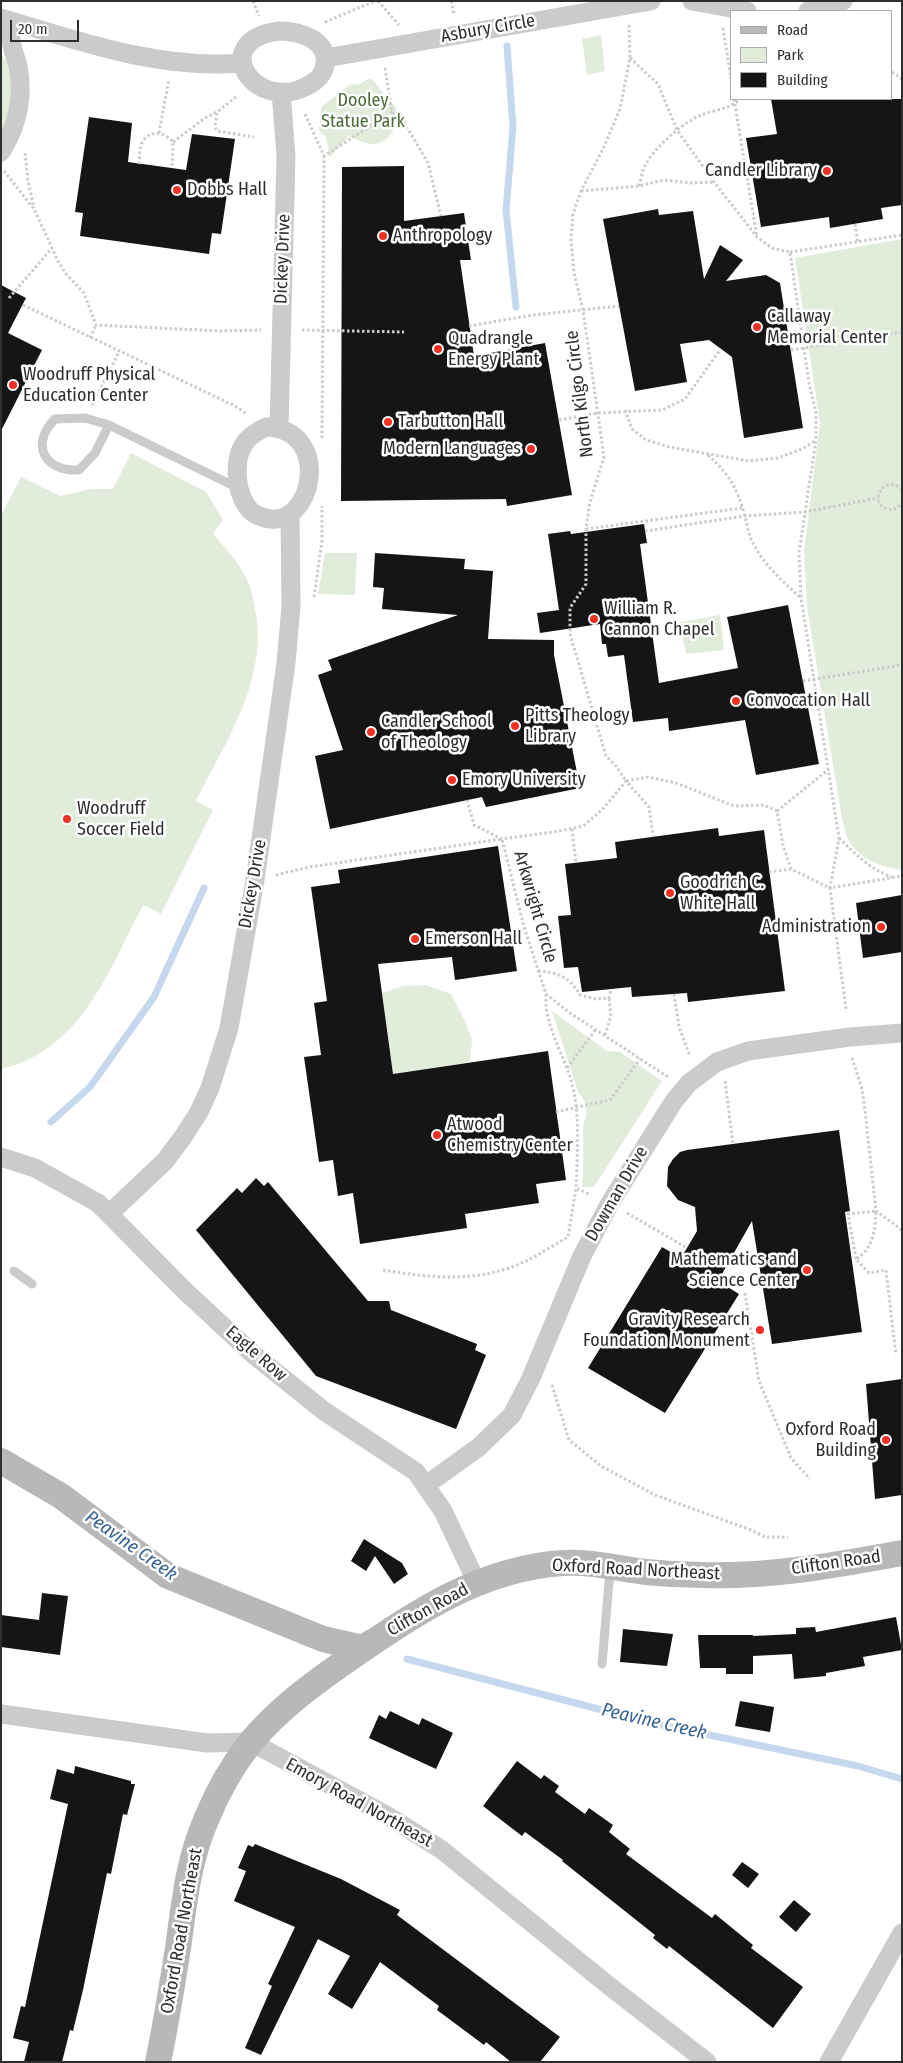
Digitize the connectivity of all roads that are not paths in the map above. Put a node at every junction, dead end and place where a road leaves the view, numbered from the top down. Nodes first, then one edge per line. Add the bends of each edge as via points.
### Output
1 (651, 1) edge
2 (692, 1) edge
3 (843, 1) edge
4 (742, 10) edge
5 (814, 10) edge
6 (6, 19) edge
7 (326, 58) junction
8 (242, 63) junction
9 (281, 92) junction
10 (1, 152) edge
11 (109, 425) junction
12 (273, 427) junction
13 (238, 489) junction
14 (290, 515) junction
15 (902, 1033) edge
16 (1, 1157) edge
17 (109, 1214) junction
18 (14, 1271) dead end
19 (32, 1284) dead end
20 (1, 1461) edge
21 (426, 1485) junction
22 (902, 1552) edge
23 (547, 1564) joint
24 (610, 1566) junction
25 (502, 1574) joint
26 (478, 1583) junction
27 (398, 1624) junction
28 (602, 1664) dead end
29 (1, 1714) edge
30 (251, 1742) junction
31 (902, 1933) edge
32 (158, 2062) edge
33 (707, 2062) edge
34 (829, 2062) edge

1 - 7 street, Asbury Circle
2 - 4 street
3 - 5 street
6 - 8 street via 112,51 212,65
6 - 10 street via 18,65 20,107 14,128
7 - 8 street via 320,46 302,33 279,31 252,40 244,49
7 - 9 street via 324,71 317,80 304,88
8 - 9 street via 246,75 253,82
9 - 12 street, Dickey Drive via 286,157 281,330
11 - 11 lane via 85,418 55,419 46,428 42,442 44,454 57,468 79,470 95,454
11 - 13 lane
12 - 13 street via 247,440 238,464
12 - 14 street via 290,432 297,438 308,457 310,470 306,492
13 - 14 street via 247,507 255,514 270,519
14 - 17 street, Dickey Drive via 290,626 279,724 229,1028 199,1112 165,1161
15 - 21 street, Dowman Drive via 748,1051 718,1062 689,1083 674,1101 610,1203 582,1256 512,1415 479,1447
16 - 17 street, Eagle Row via 35,1168 77,1190
17 - 21 street, Eagle Row via 254,1355 324,1411 416,1472
18 - 19 lane
20 - 27 main road, Clifton Road via 61,1496 168,1576 185,1583 323,1639 363,1648
21 - 26 street, Eagle Row via 443,1511
22 - 24 main road, Clifton Road via 800,1569 706,1575 647,1572
23 - 24 main road, Clifton Road
23 - 25 main road, Oxford Road Northeast
24 - 28 lane
25 - 26 main road, Clifton Road
26 - 27 main road, Clifton Road
27 - 30 main road, Oxford Road Northeast via 295,1698
29 - 30 street, Emory Road Northeast via 206,1743
30 - 32 main road, Oxford Road Northeast via 216,1797 194,1852
30 - 33 street, Emory Road Northeast via 388,1816 442,1850
31 - 34 street

